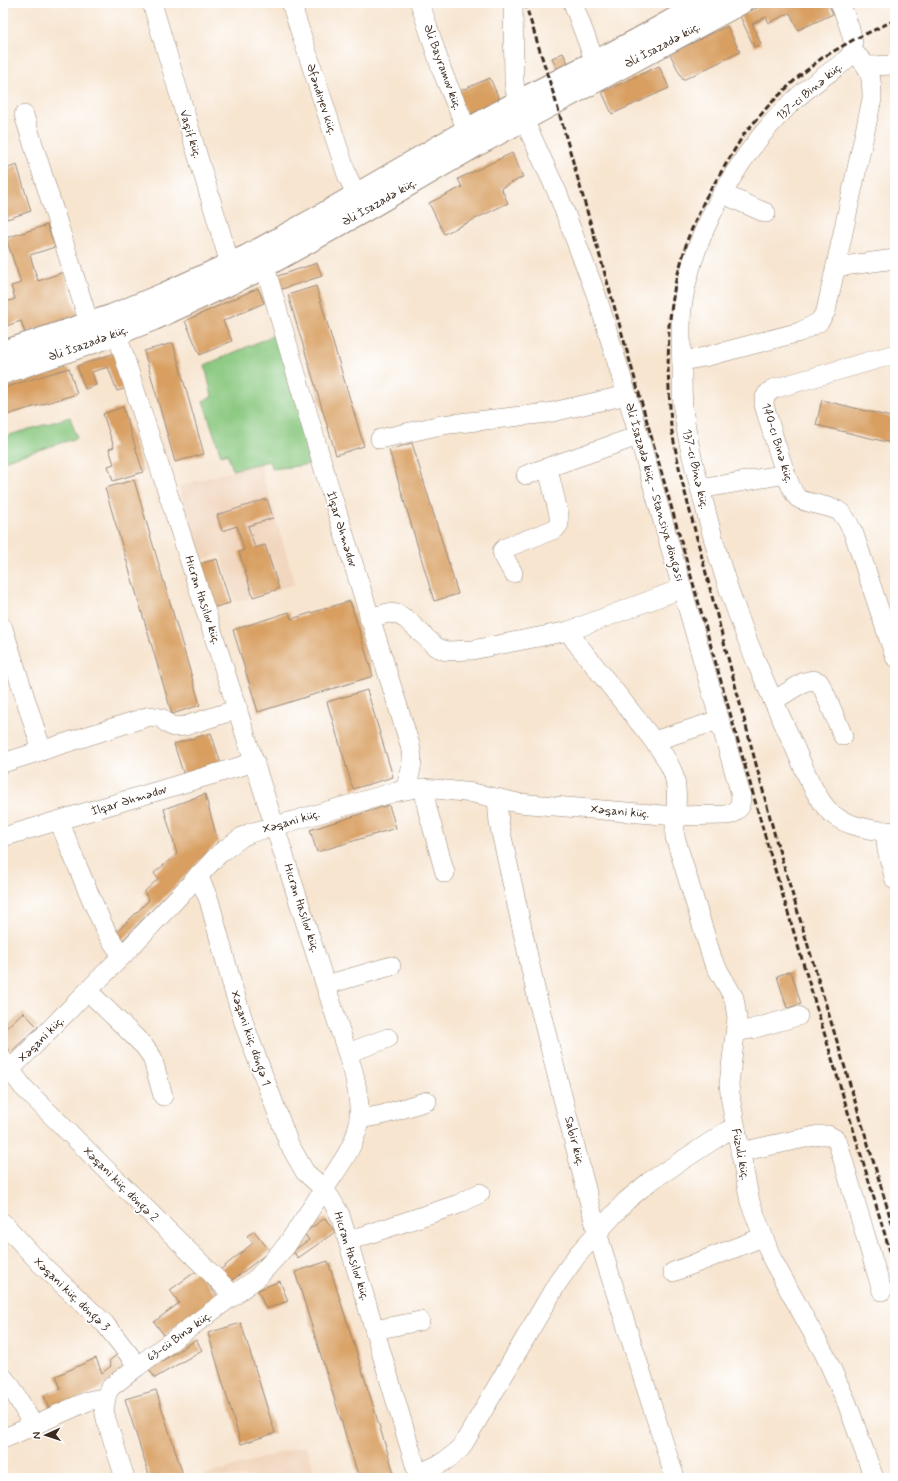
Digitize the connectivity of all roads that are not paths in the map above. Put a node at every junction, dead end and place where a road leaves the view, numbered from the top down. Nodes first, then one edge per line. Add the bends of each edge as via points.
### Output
1 (152, 3) edge
2 (291, 3) edge
3 (420, 3) edge
4 (513, 3) edge
5 (574, 3) edge
6 (741, 3) edge
7 (840, 3) edge
8 (704, 7) edge
9 (852, 51) junction
10 (595, 62) junction
11 (895, 65) edge
12 (868, 66) junction
13 (521, 110) junction
14 (24, 115) dead end
15 (467, 130) junction
16 (356, 194) junction
17 (722, 194) junction
18 (766, 213) dead end
19 (895, 259) edge
20 (230, 264) junction
21 (265, 267) junction
22 (836, 267) junction
23 (89, 323) junction
24 (114, 325) junction
25 (3, 352) edge
26 (895, 354) edge
27 (682, 361) junction
28 (3, 373) edge
29 (627, 395) junction
30 (638, 436) junction
31 (380, 439) dead end
32 (548, 468) junction
33 (786, 474) junction
34 (526, 475) dead end
35 (700, 489) junction
36 (513, 573) dead end
37 (683, 588) junction
38 (370, 618) junction
39 (3, 628) edge
40 (569, 630) junction
41 (895, 657) edge
42 (773, 701) junction
43 (238, 709) junction
44 (719, 720) junction
45 (843, 736) dead end
46 (654, 741) junction
47 (42, 751) junction
48 (255, 762) junction
49 (3, 763) edge
50 (424, 788) junction
51 (404, 790) junction
52 (497, 798) junction
53 (675, 816) junction
54 (59, 821) junction
55 (275, 825) junction
56 (890, 831) edge
57 (3, 837) edge
58 (445, 873) dead end
59 (198, 875) junction
60 (895, 880) edge
61 (123, 955) junction
62 (391, 966) dead end
63 (326, 986) junction
64 (88, 991) junction
65 (798, 1016) dead end
66 (736, 1032) junction
67 (388, 1038) dead end
68 (348, 1053) junction
69 (5, 1069) edge
70 (163, 1096) dead end
71 (427, 1102) dead end
72 (359, 1119) junction
73 (736, 1129) junction
74 (740, 1152) junction
75 (324, 1189) junction
76 (480, 1193) dead end
77 (3, 1223) edge
78 (597, 1232) junction
79 (763, 1237) junction
80 (348, 1241) junction
81 (674, 1272) dead end
82 (882, 1291) dead end
83 (234, 1296) junction
84 (420, 1320) dead end
85 (375, 1330) junction
86 (138, 1366) junction
87 (3, 1377) edge
88 (105, 1400) junction
89 (33, 1425) junction
90 (3, 1439) edge
91 (418, 1476) edge
92 (125, 1478) edge
93 (675, 1478) edge
94 (874, 1478) edge

1 - 20 street, Vaqif küç.
2 - 16 street, Əfəndiyev küç. via 347,175
3 - 15 street, Əli Bayramov küç. via 442,71
4 - 13 street, Əli İsazadə küç. - Stansiya döngəsi via 514,81
5 - 10 street
6 - 8 main road, Əli İsazadə küç.
7 - 9 street via 853,40
8 - 10 main road, Əli İsazadə küç.
8 - 13 main road, Əli İsazadə küç.
9 - 12 street
9 - 17 street, 137-ci Binə küç. via 847,59 790,104 766,128
10 - 13 main road, Əli İsazadə küç.
11 - 12 street
12 - 22 street via 872,86 870,110
13 - 15 main road, Əli İsazadə küç.
13 - 21 main road, Əli İsazadə küç. via 475,146
13 - 29 street, Əli İsazadə küç. - Stansiya döngəsi via 583,259
14 - 23 street
15 - 16 main road, Əli İsazadə küç.
16 - 20 main road, Əli İsazadə küç.
17 - 18 street
17 - 27 street, 137-ci Binə küç. via 701,237 691,266 682,308
19 - 22 street
20 - 24 main road, Əli İsazadə küç. via 164,294
21 - 24 main road, Əli İsazadə küç. via 154,319
21 - 38 street, İlqar Əhmədov
22 - 27 street via 826,311 819,322 800,332
23 - 24 main road, Əli İsazadə küç.
23 - 25 main road, Əli İsazadə küç.
24 - 28 main road, Əli İsazadə küç.
24 - 43 street, Hicran Hasilov küç.
26 - 33 street, 140-cı Binə küç. via 773,389 767,393 764,405
27 - 35 street, 137-ci Binə küç. via 683,407 689,447
29 - 30 street, Əli İsazadə küç. - Stansiya döngəsi
29 - 31 street via 548,413 440,425
30 - 32 street
30 - 37 street, Əli İsazadə küç. - Stansiya döngəsi
32 - 34 street
32 - 36 street via 559,524 556,529 502,550
33 - 35 street
33 - 41 street, 140-cı Binə küç. via 798,498 843,513 854,534
35 - 42 street, 137-ci Binə küç. via 708,523 737,612
37 - 40 street
37 - 44 street, Əli İsazadə küç. - Stansiya döngəsi
38 - 40 street via 388,613 397,614 436,647 446,651 472,650
38 - 51 street, İlqar Əhmədov via 412,756 410,776
39 - 47 street
40 - 46 street, Füzuli küç.
42 - 45 street via 804,682 819,682
42 - 56 street, 137-ci Binə küç. via 816,791 831,812 849,823
43 - 47 street via 185,726 174,727 161,718 150,716
43 - 48 street, Hicran Hasilov küç.
44 - 46 street
44 - 53 street, Əli İsazadə küç. - Stansiya döngəsi via 741,795 740,807 728,815
46 - 53 street, Füzuli küç. via 673,774
47 - 49 street
48 - 54 street, İlqar Əhmədov
48 - 55 street, Hicran Hasilov küç.
50 - 51 street, Xəqani küç.
50 - 52 street, Xəqani küç.
50 - 58 street
51 - 55 street, Xəqani küç.
52 - 53 street, Xəqani küç. via 518,803
52 - 78 street, Sabir küç. via 499,823 537,997
53 - 66 street, Füzuli küç. via 675,837 713,961 734,998
54 - 57 street, İlqar Əhmədov
54 - 61 street via 108,936
55 - 59 street, Xəqani küç. via 242,837 219,854
55 - 63 street, Hicran Hasilov küç.
56 - 60 street, 137-ci Binə küç. via 887,850
59 - 61 street, Xəqani küç.
59 - 75 street, Xəqani küç. döngə 1 via 209,900 246,1029 289,1144 305,1172
61 - 64 street, Xəqani küç.
62 - 63 street
63 - 68 street, Hicran Hasilov küç.
64 - 69 street, Xəqani küç.
64 - 70 street via 152,1057
65 - 66 street
66 - 73 street, Füzuli küç. via 729,1084
67 - 68 street
68 - 72 street, Hicran Hasilov küç. via 358,1091
69 - 83 street, Xəqani küç. döngə 2
71 - 72 street
72 - 75 street, Hicran Hasilov küç. via 348,1153
73 - 74 street, Füzuli küç.
73 - 78 street via 721,1135 649,1182 626,1201
74 - 79 street, Füzuli küç. via 750,1202
74 - 82 street via 819,1135 837,1140
75 - 80 street, Hicran Hasilov küç. via 337,1208
75 - 83 street, 63-cü Binə küç. via 276,1258 257,1278
76 - 80 street via 459,1204
77 - 86 street, Xəqani küç. döngə 3 via 40,1263 105,1324
78 - 91 street via 558,1282 460,1448 450,1459
78 - 93 street, Sabir küç.
79 - 81 street
79 - 94 street, Füzuli küç. via 772,1259 825,1355 850,1410
80 - 85 street, Hicran Hasilov küç.
83 - 86 street, 63-cü Binə küç.
84 - 85 street
85 - 91 street, Hicran Hasilov küç.
86 - 88 street, 63-cü Binə küç. via 111,1387
87 - 89 street
88 - 89 street via 88,1401
88 - 92 street via 106,1419
89 - 90 street

